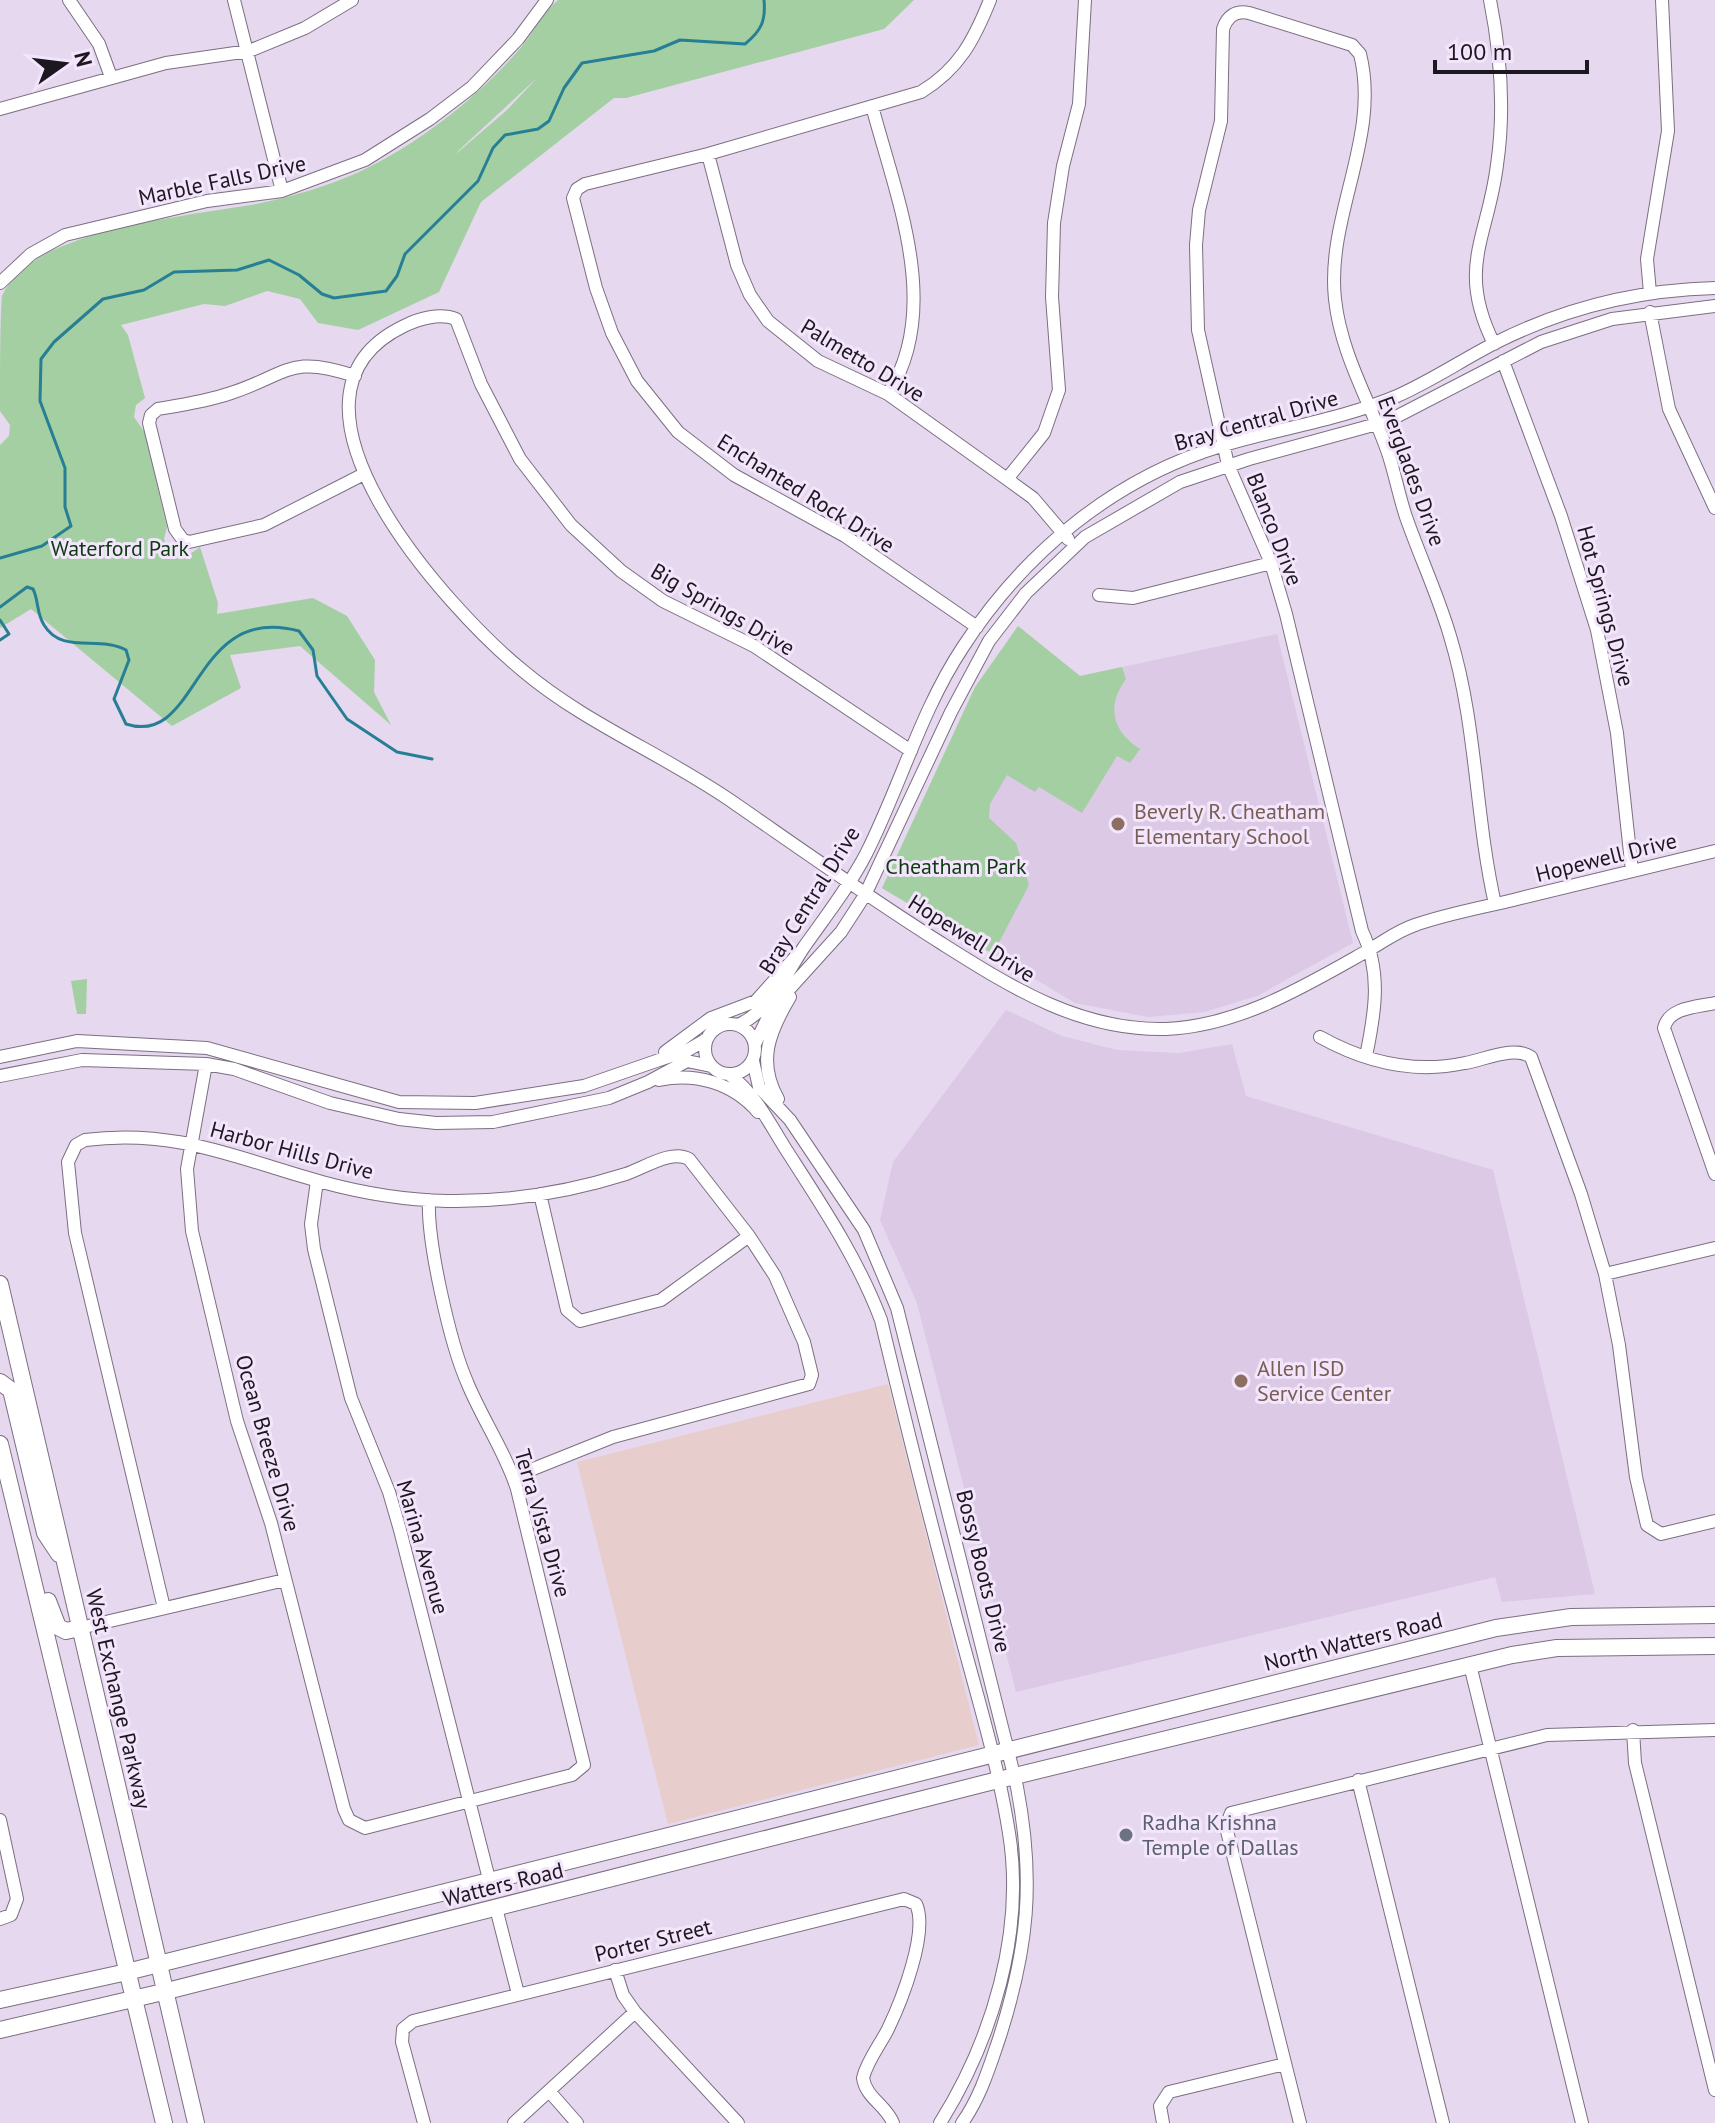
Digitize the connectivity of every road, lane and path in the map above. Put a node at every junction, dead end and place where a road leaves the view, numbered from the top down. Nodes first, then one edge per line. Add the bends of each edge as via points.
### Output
1 (69, 0) edge
2 (234, 0) edge
3 (352, 0) edge
4 (547, 0) edge
5 (990, 0) edge
6 (1085, 0) edge
7 (1490, 0) edge
8 (1662, 0) edge
9 (249, 51) junction
10 (1358, 51) joint
11 (111, 77) junction
12 (872, 106) junction
13 (0, 109) edge
14 (708, 154) junction
15 (282, 191) junction
16 (0, 283) edge
17 (1715, 288) edge
18 (1650, 293) junction
19 (1715, 306) edge
20 (1650, 312) junction
21 (445, 315) joint
22 (1494, 344) junction
23 (1503, 361) junction
24 (355, 376) junction
25 (888, 394) junction
26 (1368, 407) junction
27 (1376, 426) junction
28 (1222, 446) junction
29 (1228, 465) junction
30 (364, 474) junction
31 (1007, 479) junction
32 (1715, 508) edge
33 (1062, 533) junction
34 (1075, 547) junction
35 (1271, 563) junction
36 (1099, 595) dead end
37 (977, 627) junction
38 (911, 751) junction
39 (1715, 851) edge
40 (1632, 871) junction
41 (847, 884) junction
42 (865, 895) junction
43 (1495, 904) junction
44 (1371, 949) junction
45 (802, 950) junction
46 (812, 965) junction
47 (1715, 1003) edge
48 (738, 1025) junction
49 (1320, 1037) dead end
50 (707, 1039) junction
51 (755, 1044) junction
52 (1366, 1056) junction
53 (0, 1057) edge
54 (753, 1061) junction
55 (649, 1063) junction
56 (206, 1064) junction
57 (711, 1066) junction
58 (730, 1075) junction
59 (0, 1076) edge
60 (648, 1082) junction
61 (790, 1120) junction
62 (774, 1131) junction
63 (191, 1144) junction
64 (1715, 1174) edge
65 (317, 1181) junction
66 (540, 1194) junction
67 (429, 1200) junction
68 (749, 1236) junction
69 (1715, 1248) edge
70 (1605, 1274) junction
71 (0, 1284) edge
72 (0, 1382) edge
73 (0, 1444) edge
74 (513, 1477) junction
75 (18, 1518) junction
76 (1715, 1521) edge
77 (67, 1566) junction
78 (285, 1580) junction
79 (164, 1608) junction
80 (1715, 1615) edge
81 (80, 1628) junction
82 (1463, 1636) junction
83 (1715, 1646) edge
84 (1470, 1665) junction
85 (1633, 1730) junction
86 (1715, 1730) edge
87 (1490, 1747) junction
88 (1000, 1752) junction
89 (1006, 1778) junction
90 (1358, 1780) junction
91 (469, 1801) junction
92 (0, 1820) edge
93 (489, 1879) junction
94 (496, 1908) junction
95 (0, 1919) edge
96 (156, 1964) junction
97 (615, 1970) junction
98 (127, 1972) junction
99 (163, 1992) junction
100 (518, 1994) junction
101 (133, 1999) junction
102 (0, 2000) edge
103 (635, 2012) junction
104 (0, 2030) edge
105 (1285, 2064) junction
106 (1715, 2090) edge
107 (549, 2091) junction
108 (164, 2123) edge
109 (196, 2123) edge
110 (424, 2123) edge
111 (514, 2123) edge
112 (577, 2123) edge
113 (738, 2123) edge
114 (893, 2123) edge
115 (940, 2123) edge
116 (962, 2123) edge
117 (1163, 2123) edge
118 (1300, 2123) edge
119 (1443, 2123) edge
120 (1582, 2123) edge

1 - 11 street via 99,44
2 - 9 street
3 - 9 street via 305,28
4 - 15 street, Marble Falls Drive via 491,69 430,119 365,160
5 - 12 street via 973,44 942,79 921,92
6 - 31 street via 1079,104 1054,223 1052,297 1059,390 1044,433
7 - 22 street via 1502,101 1497,167 1474,284
8 - 18 street via 1668,131 1647,259
9 - 11 street
9 - 15 street
10 - 26 street, Everglades Drive via 1360,142 1340,223 1335,296 1340,332
10 - 28 street, Blanco Drive via 1249,13 1226,20 1221,38 1221,121 1199,210 1195,278 1199,341
11 - 13 street
12 - 14 street
12 - 25 street via 912,265 913,333 905,364
14 - 25 street, Palmetto Drive via 737,265 768,321 818,361
14 - 37 street, Enchanted Rock Drive via 585,184 575,192 577,217 612,333 637,381 678,432 734,475 845,536
15 - 16 street, Marble Falls Drive via 194,204 65,235 31,254
17 - 18 street, Bray Central Drive
18 - 22 street, Bray Central Drive via 1570,311
19 - 20 street, Bray Central Drive
20 - 23 street, Bray Central Drive via 1576,330
20 - 32 street via 1669,409
21 - 24 street, Hopewell Drive via 390,333 373,347
21 - 38 street, Big Springs Drive via 462,326 481,384 520,459 571,525 663,601 754,646
22 - 26 street, Bray Central Drive
23 - 27 street, Bray Central Drive
23 - 40 street, Hot Springs Drive via 1597,630 1617,733
24 - 30 street, Hopewell Drive via 347,404 348,432
24 - 30 street via 302,364 232,393 158,409 149,423 175,529 183,540 264,525
25 - 31 street, Palmetto Drive
26 - 27 street, Everglades Drive
26 - 28 street, Bray Central Drive
27 - 29 street, Bray Central Drive
27 - 43 street, Everglades Drive via 1462,678 1483,852
28 - 29 street, Blanco Drive
28 - 33 street, Bray Central Drive via 1132,485
29 - 34 street, Bray Central Drive via 1163,490
29 - 35 street, Blanco Drive
30 - 41 street, Hopewell Drive via 441,588 522,670 586,716 686,771
31 - 33 street, Palmetto Drive via 1033,498
33 - 34 street, Palmetto Drive
33 - 37 street, Bray Central Drive via 1013,579
34 - 42 street, Bray Central Drive via 1026,593 989,641
35 - 36 street via 1133,598
35 - 44 street, Blanco Drive via 1362,931
37 - 38 street, Bray Central Drive
38 - 41 street, Bray Central Drive via 864,858
39 - 40 street, Hopewell Drive
40 - 43 street, Hopewell Drive
41 - 42 street, Hopewell Drive
41 - 45 street, Bray Central Drive
42 - 44 street, Hopewell Drive via 1029,997 1122,1027 1212,1023 1250,1011
42 - 46 street, Bray Central Drive
43 - 44 street, Hopewell Drive via 1414,925
44 - 52 street, Blanco Drive via 1376,994
45 - 48 street, Bray Central Drive via 758,1012
45 - 55 street via 756,1001 711,1018
46 - 51 street, Bray Central Drive via 773,1007
46 - 61 street via 787,1001 766,1052 768,1079
47 - 64 street via 1675,1013 1664,1028
48 - 50 street via 718,1027
48 - 51 street
49 - 52 street
50 - 55 street
50 - 57 street
51 - 54 street
52 - 70 street via 1413,1069 1444,1068 1517,1051 1529,1054
53 - 55 street via 77,1041 207,1048 399,1102 475,1103 559,1092
54 - 58 street
54 - 61 street, Bossy Boots Drive via 759,1087
56 - 59 street via 82,1060
56 - 60 street via 330,1103 436,1123 493,1122 567,1108
56 - 63 street, Ocean Breeze Drive
57 - 58 street
57 - 60 street via 687,1061
58 - 62 street, Bossy Boots Drive via 753,1095
60 - 62 street via 681,1075 714,1082 750,1104
61 - 88 street, Bossy Boots Drive via 864,1230 897,1308
62 - 88 street, Bossy Boots Drive via 854,1257 881,1320
63 - 65 street, Harbor Hills Drive
63 - 78 street, Ocean Breeze Drive via 186,1187 192,1231 237,1421
63 - 79 street, Harbor Hills Drive via 85,1140 76,1145 68,1162 75,1233
65 - 67 street, Harbor Hills Drive
65 - 91 street, Marina Avenue via 311,1224 351,1398 389,1492
66 - 67 street, Harbor Hills Drive
66 - 68 street, Harbor Hills Drive via 684,1156
66 - 68 street via 567,1310 575,1319 586,1321 661,1300
67 - 74 street, Terra Vista Drive via 431,1242 460,1365
68 - 74 street via 796,1321 812,1375 809,1384 613,1437
69 - 70 street
70 - 76 street via 1645,1519 1653,1531 1666,1533
71 - 77 main road, West Exchange Parkway
72 - 77 main road via 11,1390 45,1533
73 - 75 main road
74 - 91 street, Terra Vista Drive via 584,1759 582,1770
75 - 81 main road via 31,1536 54,1620 66,1631
75 - 98 main road
77 - 81 main road, West Exchange Parkway
78 - 79 street
78 - 91 street, Ocean Breeze Drive via 344,1809 356,1826 376,1826
79 - 81 street
80 - 82 main road, North Watters Road via 1571,1617
81 - 96 main road, West Exchange Parkway
82 - 84 main road
82 - 88 main road, North Watters Road
83 - 84 main road via 1557,1648
84 - 87 street
84 - 89 main road
85 - 86 street
85 - 87 street via 1566,1732
85 - 106 street via 1635,1763
87 - 90 street
87 - 120 street
88 - 89 street, Bossy Boots Drive
88 - 93 main road, Watters Road
89 - 94 main road, Watters Road
89 - 115 street, Bossy Boots Drive via 1010,1933 982,2042
89 - 116 street, Bossy Boots Drive via 1026,1837 1028,1889 1019,1978 988,2071
90 - 105 street via 1235,1810 1228,1817 1226,1827
90 - 119 street
91 - 93 street, Marina Avenue
92 - 95 street via 16,1890 16,1908
93 - 96 main road, Watters Road
94 - 99 main road, Watters Road
94 - 100 street
96 - 98 main road, Watters Road
96 - 99 main road, West Exchange Parkway
97 - 100 street, Porter Street
97 - 103 street
97 - 114 street, Porter Street via 904,1899 916,1904 912,1964 863,2082
98 - 101 main road
98 - 102 main road, Watters Road
99 - 101 main road, Watters Road
99 - 109 main road, West Exchange Parkway
100 - 110 street, Porter Street via 413,2021 403,2029
101 - 104 main road, Watters Road
101 - 108 main road
103 - 107 street
103 - 113 street
105 - 117 street via 1169,2092 1162,2101
105 - 118 street
107 - 111 street
107 - 112 street

